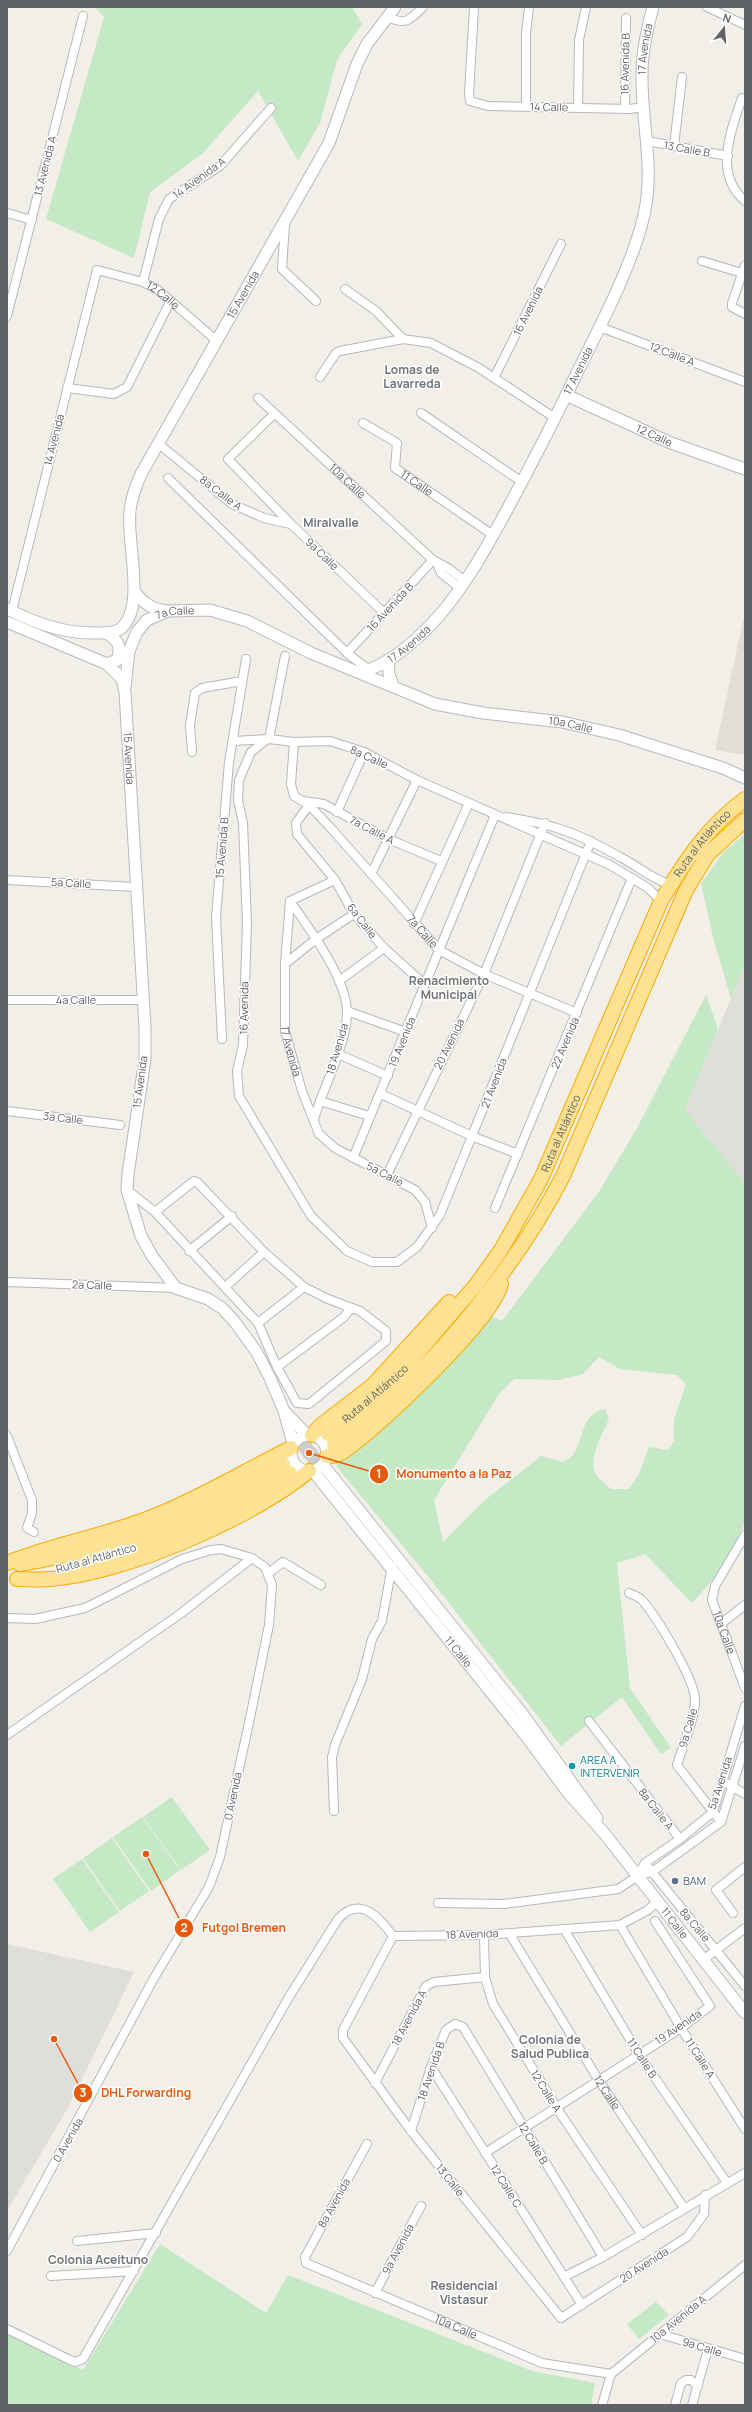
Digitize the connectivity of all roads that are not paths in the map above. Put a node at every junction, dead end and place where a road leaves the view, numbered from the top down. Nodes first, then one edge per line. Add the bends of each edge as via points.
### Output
1 (395, 7) edge
2 (423, 7) edge
3 (474, 7) edge
4 (529, 7) edge
5 (586, 7) edge
6 (653, 7) edge
7 (707, 7) edge
8 (83, 16) dead end
9 (387, 17) junction
10 (626, 18) dead end
11 (745, 26) edge
12 (682, 78) dead end
13 (742, 98) dead end
14 (526, 106) junction
15 (578, 107) junction
16 (644, 107) junction
17 (271, 108) dead end
18 (627, 109) junction
19 (647, 141) junction
20 (674, 146) junction
21 (728, 156) junction
22 (745, 201) edge
23 (7, 214) edge
24 (285, 219) junction
25 (32, 220) junction
26 (561, 244) dead end
27 (702, 260) dead end
28 (745, 265) edge
29 (97, 270) joint
30 (742, 273) junction
31 (143, 282) junction
32 (345, 289) dead end
33 (316, 301) dead end
34 (170, 302) junction
35 (745, 314) edge
36 (7, 316) edge
37 (600, 326) junction
38 (403, 339) junction
39 (217, 341) junction
40 (320, 377) dead end
41 (494, 378) junction
42 (745, 382) edge
43 (67, 388) junction
44 (566, 395) junction
45 (258, 398) dead end
46 (421, 413) dead end
47 (273, 415) junction
48 (555, 418) junction
49 (363, 423) dead end
50 (159, 444) junction
51 (745, 469) edge
52 (168, 478) dead end
53 (522, 482) junction
54 (291, 524) junction
55 (493, 535) junction
56 (435, 562) junction
57 (462, 585) junction
58 (135, 592) junction
59 (9, 610) edge
60 (168, 611) junction
61 (384, 614) junction
62 (7, 622) edge
63 (106, 633) junction
64 (129, 651) junction
65 (285, 656) dead end
66 (350, 656) junction
67 (246, 659) dead end
68 (388, 660) junction
69 (112, 662) junction
70 (365, 671) junction
71 (242, 680) junction
72 (393, 686) junction
73 (125, 692) junction
74 (268, 739) junction
75 (234, 741) junction
76 (294, 742) junction
77 (192, 752) dead end
78 (364, 752) junction
79 (745, 778) edge
80 (417, 780) junction
81 (745, 799) edge
82 (306, 803) junction
83 (469, 803) junction
84 (337, 812) junction
85 (495, 815) junction
86 (745, 820) edge
87 (545, 823) junction
88 (540, 835) junction
89 (386, 838) junction
90 (591, 841) junction
91 (586, 853) junction
92 (441, 861) junction
93 (371, 874) junction
94 (632, 878) junction
95 (7, 880) edge
96 (335, 880) junction
97 (671, 885) junction
98 (135, 887) junction
99 (290, 901) junction
100 (661, 901) junction
101 (354, 914) junction
102 (414, 924) junction
103 (316, 939) junction
104 (384, 948) junction
105 (439, 950) junction
106 (285, 964) junction
107 (484, 974) junction
108 (339, 981) junction
109 (424, 984) junction
110 (529, 992) junction
111 (7, 1000) edge
112 (144, 1000) junction
113 (347, 1011) junction
114 (578, 1013) junction
115 (406, 1032) junction
116 (222, 1039) dead end
117 (338, 1054) junction
118 (388, 1076) junction
119 (381, 1094) junction
120 (320, 1101) junction
121 (7, 1110) edge
122 (416, 1112) junction
123 (369, 1116) junction
124 (314, 1119) junction
125 (120, 1125) dead end
126 (320, 1134) joint
127 (474, 1137) junction
128 (518, 1154) junction
129 (354, 1158) junction
130 (387, 1175) junction
131 (127, 1190) junction
132 (495, 1208) dead end
133 (156, 1212) junction
134 (232, 1216) junction
135 (432, 1228) junction
136 (501, 1250) junction
137 (190, 1251) junction
138 (347, 1251) joint
139 (264, 1252) junction
140 (505, 1268) junction
141 (7, 1282) edge
142 (225, 1287) junction
143 (304, 1287) junction
144 (176, 1288) junction
145 (351, 1308) junction
146 (258, 1323) junction
147 (279, 1370) junction
148 (270, 1378) junction
149 (284, 1411) junction
150 (309, 1435) junction
151 (7, 1436) edge
152 (292, 1445) junction
153 (325, 1461) junction
154 (311, 1471) junction
155 (34, 1532) dead end
156 (745, 1535) edge
157 (252, 1558) junction
158 (396, 1563) junction
159 (7, 1564) edge
160 (269, 1573) junction
161 (12, 1580) edge
162 (321, 1585) dead end
163 (629, 1593) dead end
164 (745, 1604) edge
165 (7, 1618) edge
166 (722, 1623) junction
167 (745, 1688) edge
168 (745, 1706) edge
169 (589, 1721) dead end
170 (7, 1736) edge
171 (745, 1746) edge
172 (722, 1782) junction
173 (732, 1785) junction
174 (745, 1794) edge
175 (334, 1811) dead end
176 (713, 1812) junction
177 (721, 1822) junction
178 (680, 1839) junction
179 (645, 1863) junction
180 (745, 1867) edge
181 (652, 1872) junction
182 (638, 1876) junction
183 (658, 1901) junction
184 (438, 1903) dead end
185 (733, 1913) dead end
186 (654, 1920) dead end
187 (620, 1925) junction
188 (745, 1928) edge
189 (564, 1929) junction
190 (509, 1933) junction
191 (484, 1934) junction
192 (393, 1936) junction
193 (716, 1950) junction
194 (703, 1960) junction
195 (485, 1977) junction
196 (745, 1986) edge
197 (744, 2010) edge
198 (463, 2027) joint
199 (681, 2028) junction
200 (638, 2053) junction
201 (431, 2067) junction
202 (598, 2079) junction
203 (375, 2083) junction
204 (555, 2106) junction
205 (523, 2127) junction
206 (745, 2129) edge
207 (412, 2131) junction
208 (366, 2144) dead end
209 (485, 2153) junction
210 (745, 2173) edge
211 (727, 2183) junction
212 (705, 2195) junction
213 (421, 2206) dead end
214 (684, 2208) junction
215 (156, 2233) junction
216 (642, 2234) junction
217 (77, 2241) dead end
218 (7, 2251) edge
219 (603, 2257) junction
220 (306, 2263) joint
221 (745, 2265) edge
222 (134, 2271) junction
223 (51, 2276) dead end
224 (564, 2277) junction
225 (375, 2293) junction
226 (582, 2305) junction
227 (561, 2318) joint
228 (7, 2329) edge
229 (660, 2334) junction
230 (708, 2349) junction
231 (745, 2359) edge
232 (611, 2374) junction
233 (698, 2386) junction
234 (602, 2405) edge
235 (675, 2405) edge
236 (692, 2405) edge

1 - 9 main road, 15 Avenida
2 - 9 street via 400,23
3 - 14 street, 14 Calle via 470,101 488,106
4 - 14 street via 526,34
5 - 15 street via 579,40
6 - 16 main road, 17 Avenida via 646,32 642,75
7 - 11 street
8 - 25 street, 13 Avenida A
9 - 24 main road, 15 Avenida via 367,44 357,64 330,143
10 - 18 street, 16 Avenida B
12 - 20 street
13 - 21 street via 727,143
14 - 15 street, 14 Calle
15 - 18 street, 14 Calle
16 - 18 street, 14 Calle
16 - 19 main road, 17 Avenida
17 - 31 street, 14 Avenida A via 220,166 169,199 159,219
19 - 20 street, 13 Calle B
19 - 37 main road, 17 Avenida via 649,189 644,216 631,255
20 - 21 street, 13 Calle B
21 - 22 street via 731,182 736,193
23 - 25 street
24 - 33 street via 282,269
24 - 39 main road, 15 Avenida
25 - 36 street, 13 Avenida A
26 - 41 street, 16 Avenida
27 - 30 street
28 - 30 street
29 - 31 street, 12 Calle
29 - 43 street, 14 Avenida
30 - 35 street via 732,307
31 - 34 street, 12 Calle via 158,290
32 - 38 street via 376,311
34 - 39 street, 12 Calle
34 - 43 street via 127,387 114,394
37 - 42 street, 12 Calle A
37 - 44 main road, 17 Avenida
38 - 40 street via 340,351
38 - 41 street via 431,343
39 - 50 main road, 15 Avenida
41 - 48 street
43 - 59 street, 14 Avenida
44 - 48 main road, 17 Avenida
44 - 51 main road, 12 Calle via 671,442
45 - 47 street, 10a Calle
46 - 53 street
47 - 54 street, 9a Calle via 228,458
47 - 56 street, 10a Calle
48 - 53 main road, 17 Avenida
49 - 55 street, 11 Calle via 397,444 395,468
50 - 54 street, 8a Calle A via 232,504 264,518
50 - 58 main road, 15 Avenida via 133,493 130,512
52 - 66 street
53 - 55 main road, 17 Avenida
54 - 61 street, 9a Calle
55 - 57 main road, 17 Avenida
56 - 57 street, 10a Calle via 442,573
56 - 61 street, 16 Avenida B
57 - 68 main road, 17 Avenida via 438,616 414,640
58 - 60 main road via 143,602 155,609
58 - 63 main road via 126,623 113,632
59 - 63 main road via 52,628
60 - 64 main road, 7a Calle via 147,620 137,632
60 - 70 main road, 7a Calle via 210,610 228,614 311,653
61 - 66 street, 16 Avenida B
62 - 69 main road via 65,648
63 - 69 main road via 119,644 120,651
64 - 69 main road
64 - 73 main road, 15 Avenida
65 - 74 street
66 - 70 street
67 - 71 street, 15 Avenida B
68 - 70 main road, 17 Avenida
68 - 72 main road
69 - 73 main road, 15 Avenida via 122,679
70 - 72 main road, 10a Calle
71 - 75 street, 15 Avenida B
71 - 77 street via 202,688 195,693 190,725
72 - 79 main road, 10a Calle via 435,704 483,713 562,722 619,735 723,768
73 - 98 main road, 15 Avenida
74 - 75 street, 8a Calle
74 - 76 street, 8a Calle
74 - 138 street, 16 Avenida via 251,752 239,780 238,800 244,823 247,923 244,1045 237,1071 239,1096 311,1216
75 - 116 street, 15 Avenida B via 229,762 216,917
76 - 78 street, 8a Calle via 330,741
76 - 82 street via 291,790 294,796
78 - 80 street, 8a Calle
78 - 84 street
80 - 83 street, 8a Calle
80 - 89 street
81 - 97 highway, Ruta al Atlántico via 700,840
82 - 84 street, 7a Calle A via 317,802
82 - 93 street, 7a Calle
82 - 96 street, 6a Calle via 295,829
83 - 85 street, 8a Calle
83 - 92 street
84 - 89 street, 7a Calle A
85 - 87 street, 8a Calle
85 - 88 street, 8a Calle
85 - 105 street, 19 Avenida
86 - 140 highway, Ruta al Atlántico via 708,854 686,890 563,1176 548,1206
87 - 88 street, 20 Avenida
87 - 90 street, 8a Calle
88 - 91 street, 8a Calle
88 - 107 street, 20 Avenida
89 - 92 street, 7a Calle A
89 - 93 street
90 - 91 street, 21 Avenida
90 - 97 street, 8a Calle via 623,858 649,877
91 - 94 street, 8a Calle
91 - 110 street, 21 Avenida
92 - 102 street
93 - 102 street, 7a Calle
94 - 100 street, 8a Calle
94 - 114 street, 22 Avenida
95 - 98 street, 5a Calle
96 - 99 street
96 - 101 street, 6a Calle
97 - 100 highway, Ruta al Atlántico
98 - 112 main road, 15 Avenida
99 - 103 street
99 - 106 street, 17 Avenida
100 - 136 highway, Ruta al Atlántico via 554,1151
101 - 103 street
101 - 104 street, 6a Calle
102 - 105 street, 7a Calle
103 - 106 street
103 - 108 street
104 - 108 street
104 - 109 street, 6a Calle
105 - 107 street, 7a Calle
105 - 109 street, 19 Avenida
106 - 124 street, 17 Avenida via 285,1031 302,1091
107 - 110 street, 7a Calle
107 - 122 street, 20 Avenida
108 - 113 street, 18 Avenida
109 - 115 street, 19 Avenida
110 - 114 street, 7a Calle
110 - 127 street, 21 Avenida
111 - 112 street, 4a Calle
112 - 131 main road, 15 Avenida via 145,1059 133,1126
113 - 115 street
113 - 117 street, 18 Avenida
114 - 128 street, 22 Avenida
115 - 118 street, 19 Avenida
117 - 118 street
117 - 120 street, 18 Avenida
118 - 119 street, 19 Avenida
119 - 122 street
119 - 123 street, 19 Avenida
120 - 123 street
120 - 124 street, 18 Avenida
121 - 125 street, 3a Calle
122 - 127 street
122 - 130 street, 20 Avenida
123 - 129 street, 19 Avenida
124 - 126 street, 17 Avenida
126 - 129 street, 5a Calle via 334,1148
127 - 128 street
127 - 135 street, 21 Avenida
128 - 132 street, 22 Avenida
129 - 130 street, 5a Calle
130 - 135 street, 5a Calle via 415,1190 425,1202
131 - 133 street
131 - 144 main road, 15 Avenida via 141,1236 152,1256
133 - 134 street via 194,1181
133 - 137 street
134 - 137 street
134 - 139 street
135 - 138 street, 21 Avenida via 417,1247 397,1262 372,1262
136 - 140 highway, Ruta al Atlántico via 467,1296 400,1372 331,1439 382,1406 413,1378 450,1338
136 - 150 highway via 487,1258 438,1316 372,1384
137 - 142 street
139 - 142 street
139 - 143 street
140 - 153 highway via 500,1289 454,1350 385,1417 340,1454
141 - 144 street, 2a Calle
142 - 146 street
143 - 145 street
143 - 146 street
144 - 148 main road via 193,1292 222,1308 256,1351
145 - 147 street via 344,1317
145 - 147 street via 360,1310 386,1331 387,1337 383,1344 309,1404 294,1401
146 - 147 street
147 - 148 street
148 - 149 main road
149 - 150 main road
149 - 152 main road
150 - 152 main road
150 - 153 main road via 322,1441 327,1451
151 - 155 street via 32,1500 32,1513 27,1528
152 - 154 main road via 291,1459 294,1464 298,1468
152 - 159 highway via 214,1490 152,1518 34,1552
153 - 154 main road
153 - 158 main road, 11 Calle
154 - 158 main road, 11 Calle
154 - 161 highway via 230,1520 140,1558 80,1574 50,1579
156 - 166 street, 10a Calle via 715,1586 712,1600
157 - 160 street
157 - 165 street via 221,1549 211,1550 182,1559 85,1608 35,1619
157 - 170 street via 180,1614
158 - 175 street via 382,1620 367,1652 362,1679 332,1757
158 - 182 main road, 11 Calle via 569,1794
159 - 161 highway, Ruta al Atlántico via 65,1556 145,1532 182,1518 286,1469 230,1507 171,1535 113,1556
160 - 162 street via 283,1562
160 - 218 street, 0 Avenida via 272,1585 269,1625 220,1858 209,1887 154,1978
163 - 176 street, 9a Calle via 641,1599 656,1619 675,1649 694,1692 694,1708 677,1765
164 - 166 street
166 - 167 street, 10a Calle
168 - 172 street, 5a Avenida
169 - 178 street, 8a Calle A
171 - 173 street, 5a Avenida
172 - 173 street
172 - 176 street, 5a Avenida
173 - 174 street
173 - 177 street, 5a Avenida
176 - 177 street, 9a Calle
176 - 178 street, 5a Avenida
177 - 181 street, 5a Avenida
178 - 179 street, 5a Avenida
179 - 181 street, 8a Calle
179 - 182 street, 5a Avenida
180 - 185 street via 716,1890
181 - 182 street, 5a Avenida
181 - 193 street, 8a Calle
182 - 183 main road, 11 Calle
182 - 184 street, 5a Avenida via 618,1889 504,1904
183 - 187 street, 18 Avenida via 648,1910
183 - 194 main road, 11 Calle
186 - 199 street, 19 Avenida via 710,2006
187 - 189 street, 18 Avenida
187 - 199 street, 11 Calle A
188 - 193 street
189 - 190 street, 18 Avenida
189 - 200 street, 11 Calle B
190 - 191 street, 18 Avenida
190 - 202 street, 12 Calle
191 - 192 street, 18 Avenida
191 - 195 street, 12 Calle A
192 - 203 street, 13 Calle via 344,2030 344,2038
192 - 215 street via 380,1919 370,1912 357,1908 346,1910 338,1919 289,1997
193 - 194 street
193 - 196 street, 8a Calle
194 - 197 main road, 11 Calle
195 - 203 street, 18 Avenida A via 434,1982 426,1986
195 - 204 street, 12 Calle A via 493,2004
198 - 201 street, 18 Avenida B via 455,2024 446,2030
198 - 205 street, 12 Calle B
199 - 200 street, 19 Avenida
199 - 206 street, 11 Calle A
200 - 202 street, 19 Avenida
200 - 211 street, 11 Calle B
201 - 207 street, 18 Avenida B
201 - 209 street, 12 Calle C
202 - 204 street, 19 Avenida
202 - 214 street, 12 Calle
203 - 207 street, 13 Calle
204 - 205 street, 19 Avenida
204 - 216 street, 12 Calle A
205 - 209 street, 19 Avenida
205 - 219 street, 12 Calle B
207 - 227 street, 13 Calle
208 - 220 street, 8a Avenida via 305,2256
209 - 224 street, 12 Calle C
210 - 211 street
211 - 212 street
212 - 214 street
212 - 226 street, 20 Avenida via 704,2214 687,2237
213 - 225 street, 9a Avenida
214 - 216 street
215 - 217 street
215 - 222 street
216 - 219 street
219 - 224 street
220 - 225 street, 10a Calle
221 - 229 street, 10a Avenida A
222 - 223 street
222 - 228 street via 83,2359 75,2362
224 - 226 street, 12 Calle C
225 - 232 street, 10a Calle via 542,2363
226 - 227 street, 20 Avenida
229 - 230 street, 9a Calle
229 - 232 street, 10a Avenida A
230 - 231 street, 9a Calle
230 - 233 street
232 - 234 street
233 - 235 street via 691,2380 682,2383
233 - 236 street

